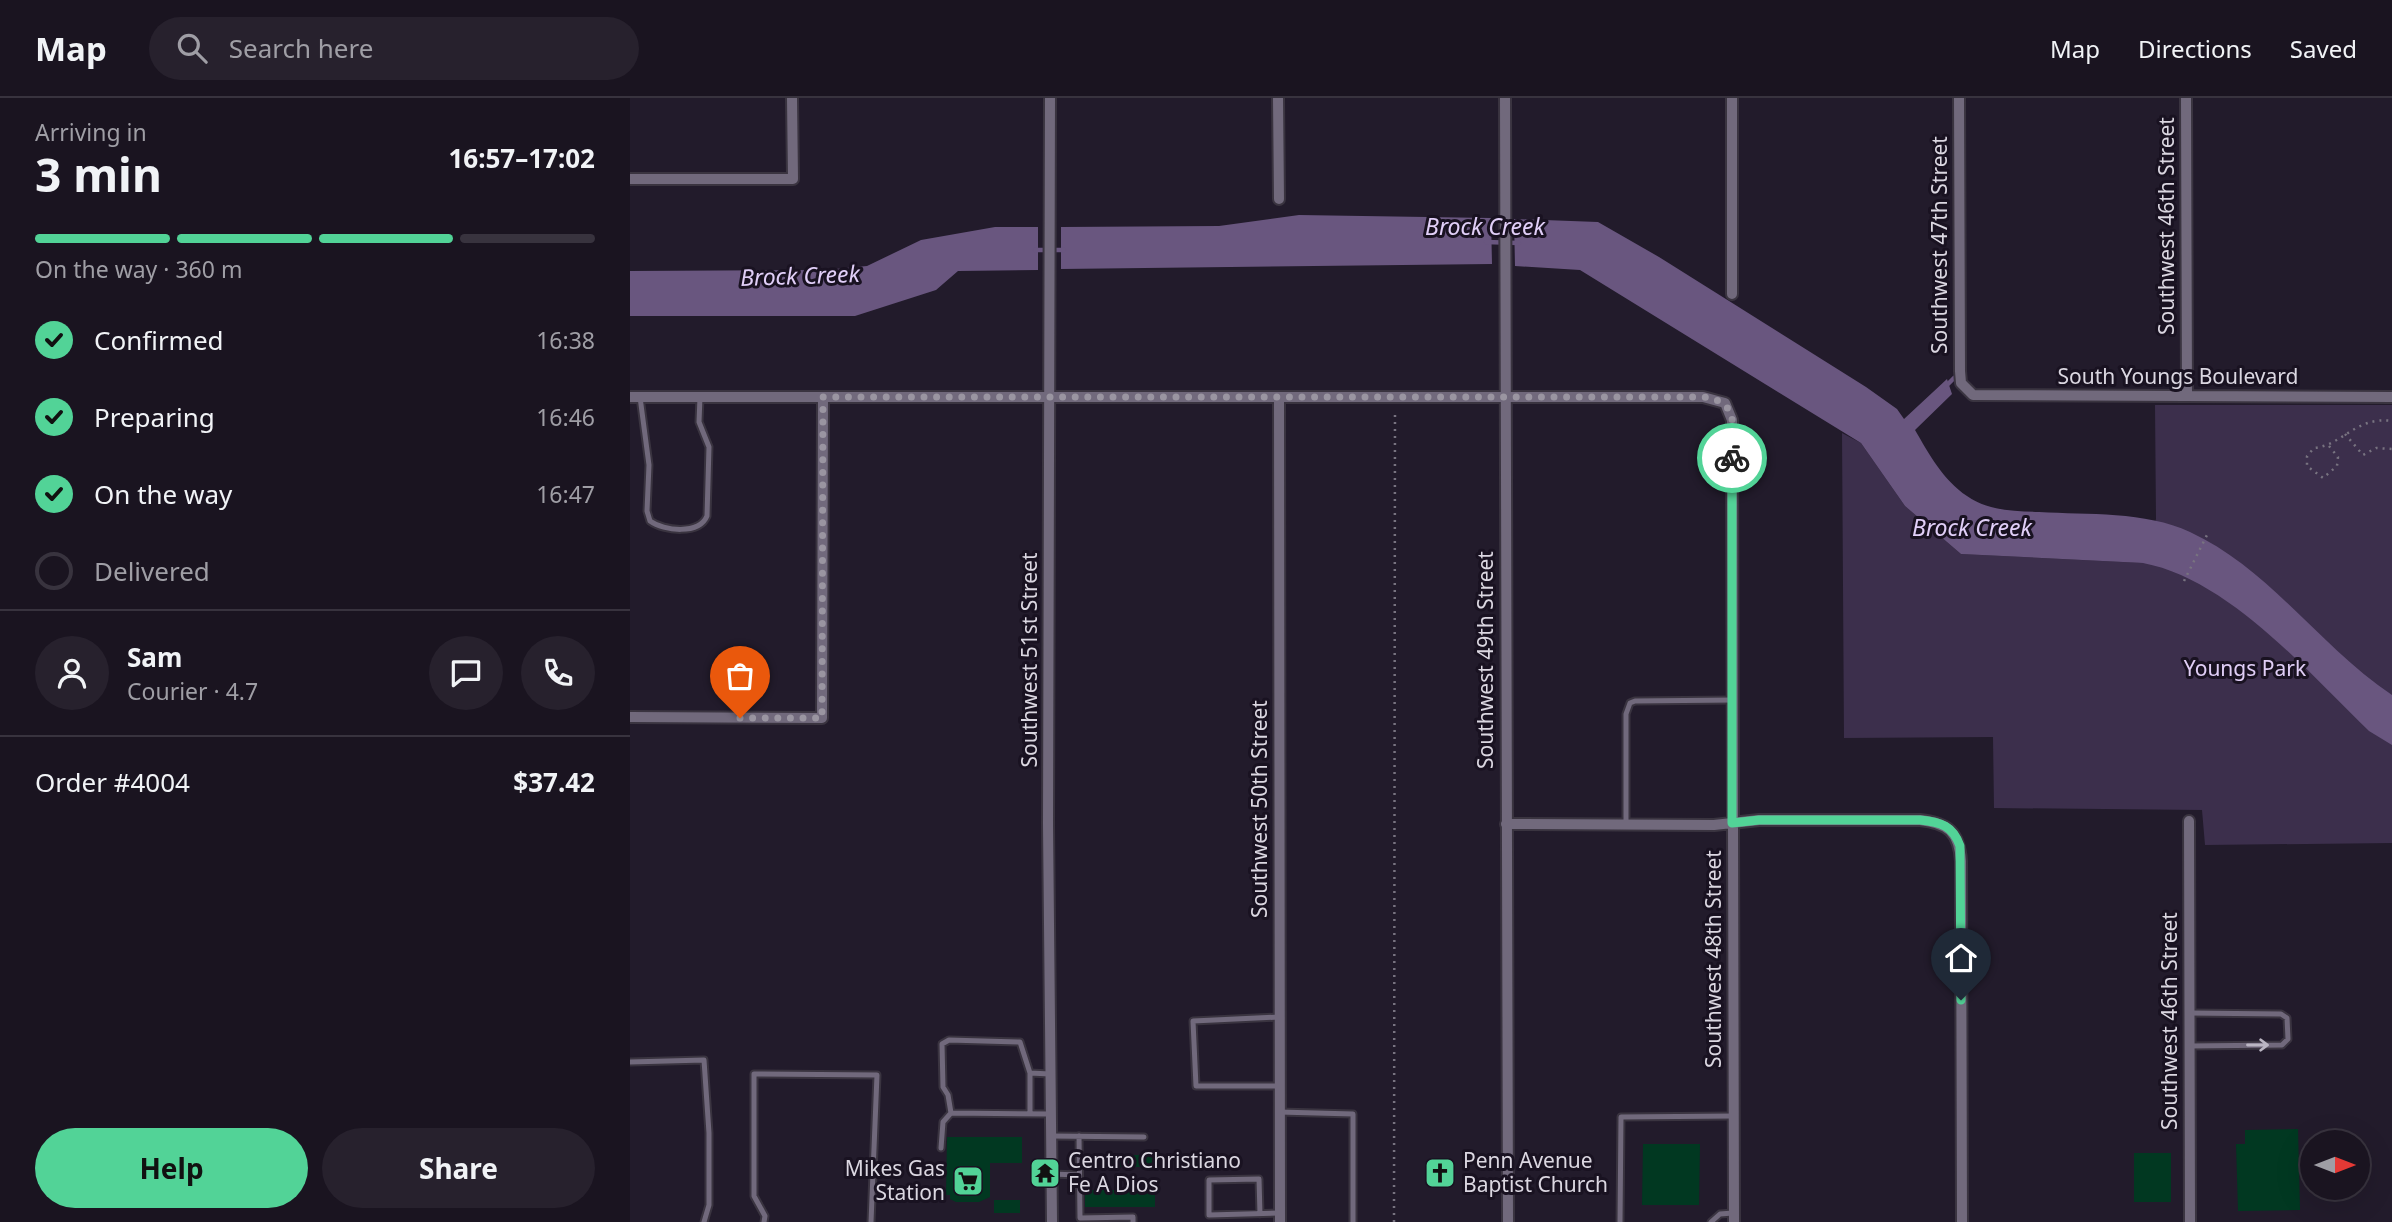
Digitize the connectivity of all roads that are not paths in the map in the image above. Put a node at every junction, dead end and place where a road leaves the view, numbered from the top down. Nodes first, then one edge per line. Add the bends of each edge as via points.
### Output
1 (792, 98) edge
2 (1050, 98) edge
3 (1278, 98) edge
4 (1505, 98) edge
5 (1731, 98) edge
6 (1959, 98) edge
7 (2186, 98) edge
8 (630, 180) edge
9 (1279, 199) dead end
10 (1732, 294) dead end
11 (1966, 390) joint
12 (1505, 396) junction
13 (2186, 396) junction
14 (635, 397) edge
15 (700, 397) junction
16 (823, 397) junction
17 (1051, 397) junction
18 (1279, 397) junction
19 (2392, 397) edge
20 (1733, 700) junction
21 (630, 717) edge
22 (2189, 821) dead end
23 (1732, 823) junction
24 (1506, 824) junction
25 (1626, 825) junction
26 (2190, 1013) junction
27 (1279, 1017) junction
28 (2190, 1045) junction
29 (630, 1062) edge
30 (1030, 1073) junction
31 (1050, 1074) junction
32 (1279, 1086) junction
33 (1279, 1112) junction
34 (951, 1113) junction
35 (1030, 1114) junction
36 (1051, 1114) junction
37 (1733, 1116) junction
38 (1051, 1136) junction
39 (1079, 1136) junction
40 (1144, 1137) dead end
41 (940, 1148) dead end
42 (1051, 1174) junction
43 (1079, 1174) junction
44 (1260, 1214) junction
45 (1280, 1217) edge
46 (1734, 1217) edge
47 (1107, 1220) edge
48 (704, 1222) edge
49 (764, 1222) edge
50 (871, 1222) edge
51 (1052, 1222) edge
52 (1133, 1222) edge
53 (1353, 1222) edge
54 (1508, 1222) edge
55 (1620, 1222) edge
56 (1710, 1222) edge
57 (1962, 1222) edge
58 (2190, 1222) edge

1 - 8 street via 793,179
2 - 17 street, Southwest 51st Street
3 - 9 street
4 - 12 street, Southwest 49th Street
5 - 10 street
6 - 11 street, Southwest 47th Street via 1960,371
7 - 13 street, Southwest 46th Street
11 - 13 street, South Youngs Boulevard via 1983,396
12 - 18 street
12 - 20 street, Southwest 48th Street via 1703,397 1725,403 1732,421
12 - 24 street, Southwest 49th Street
13 - 19 street, South Youngs Boulevard
14 - 15 street
14 - 15 lane via 649,465 650,521 673,529 692,528 707,516 709,447 699,422
15 - 16 street
16 - 17 street
16 - 21 street via 822,718
17 - 18 street
17 - 31 street, Southwest 51st Street
18 - 27 street, Southwest 50th Street
20 - 23 street, Southwest 48th Street
20 - 25 lane via 1630,703 1626,714
22 - 26 street, Southwest 46th Street
23 - 25 street
23 - 37 street, Southwest 48th Street
23 - 57 street via 1920,820 1950,828 1960,846 1961,860
24 - 25 street
24 - 54 street, Southwest 49th Street
26 - 28 street, Southwest 46th Street
28 -> 26 lane via 2282,1045 2288,1039 2287,1018 2281,1014
27 - 32 street, Southwest 50th Street
27 - 32 lane via 1193,1021 1196,1086
28 - 58 street, Southwest 46th Street
29 - 48 lane via 704,1060 709,1205
30 - 31 lane
30 - 34 lane via 1020,1042 949,1040 942,1044 942,1076
30 - 35 lane
31 - 36 street, Southwest 51st Street
32 - 33 street, Southwest 50th Street
33 - 45 street, Southwest 50th Street
33 - 53 lane via 1353,1114
34 - 35 lane
34 - 41 lane via 943,1122
35 - 36 lane
36 - 38 street, Southwest 51st Street
37 - 46 street, Southwest 48th Street
37 - 55 lane via 1621,1117
38 - 39 lane
38 - 42 street, Southwest 51st Street
39 - 40 lane
39 - 43 lane
42 - 43 lane
42 - 51 street, Southwest 51st Street
43 - 47 lane via 1080,1218
44 - 44 lane via 1209,1215 1209,1180 1259,1179
44 - 45 lane
46 - 56 lane via 1720,1214
47 - 52 lane via 1133,1217
49 - 50 lane via 754,1196 754,1074 877,1075

